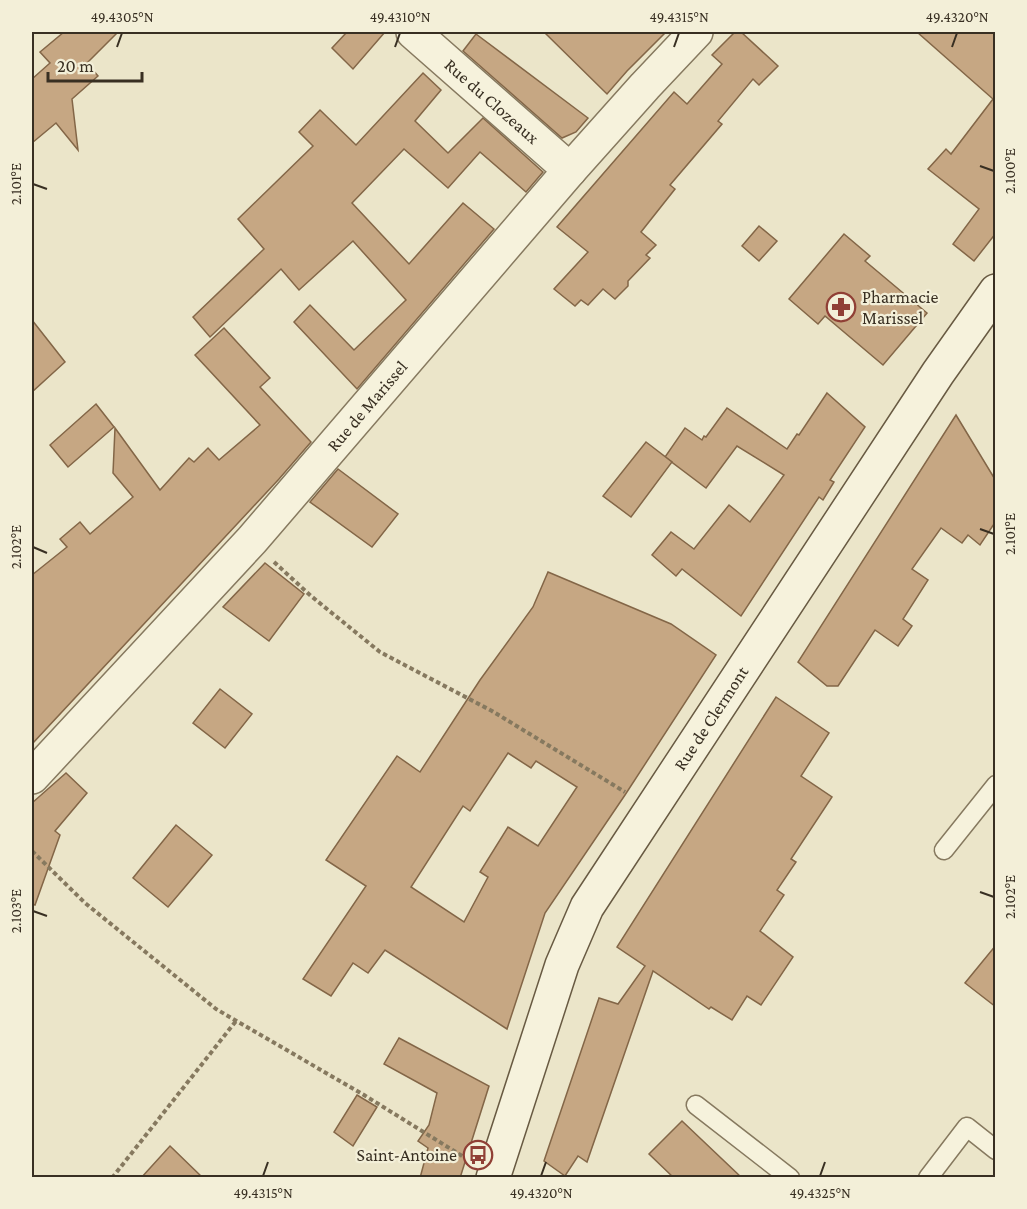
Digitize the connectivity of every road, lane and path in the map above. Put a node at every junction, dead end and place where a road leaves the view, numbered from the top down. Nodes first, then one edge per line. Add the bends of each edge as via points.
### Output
1 (413, 32) edge
2 (696, 32) edge
3 (570, 170) junction
4 (996, 291) edge
5 (252, 540) junction
6 (32, 773) edge
7 (996, 785) edge
8 (652, 808) junction
9 (944, 850) dead end
10 (32, 851) edge
11 (236, 1021) junction
12 (696, 1105) dead end
13 (996, 1150) edge
14 (493, 1175) edge
15 (112, 1178) edge
16 (790, 1178) edge
17 (928, 1178) edge

1 - 3 street, Rue du Clozeaux
2 - 3 street, Rue de Marissel
3 - 5 street, Rue de Marissel
4 - 8 street, Rue de Clermont
5 - 6 street, Rue de Marissel
5 - 8 path via 311,596 380,652 492,711
7 - 9 lane
8 - 14 street, Rue de Clermont via 577,927
10 - 11 path via 85,903 216,1010
11 - 14 path
11 - 15 path
12 - 16 lane
13 - 17 lane via 967,1127

